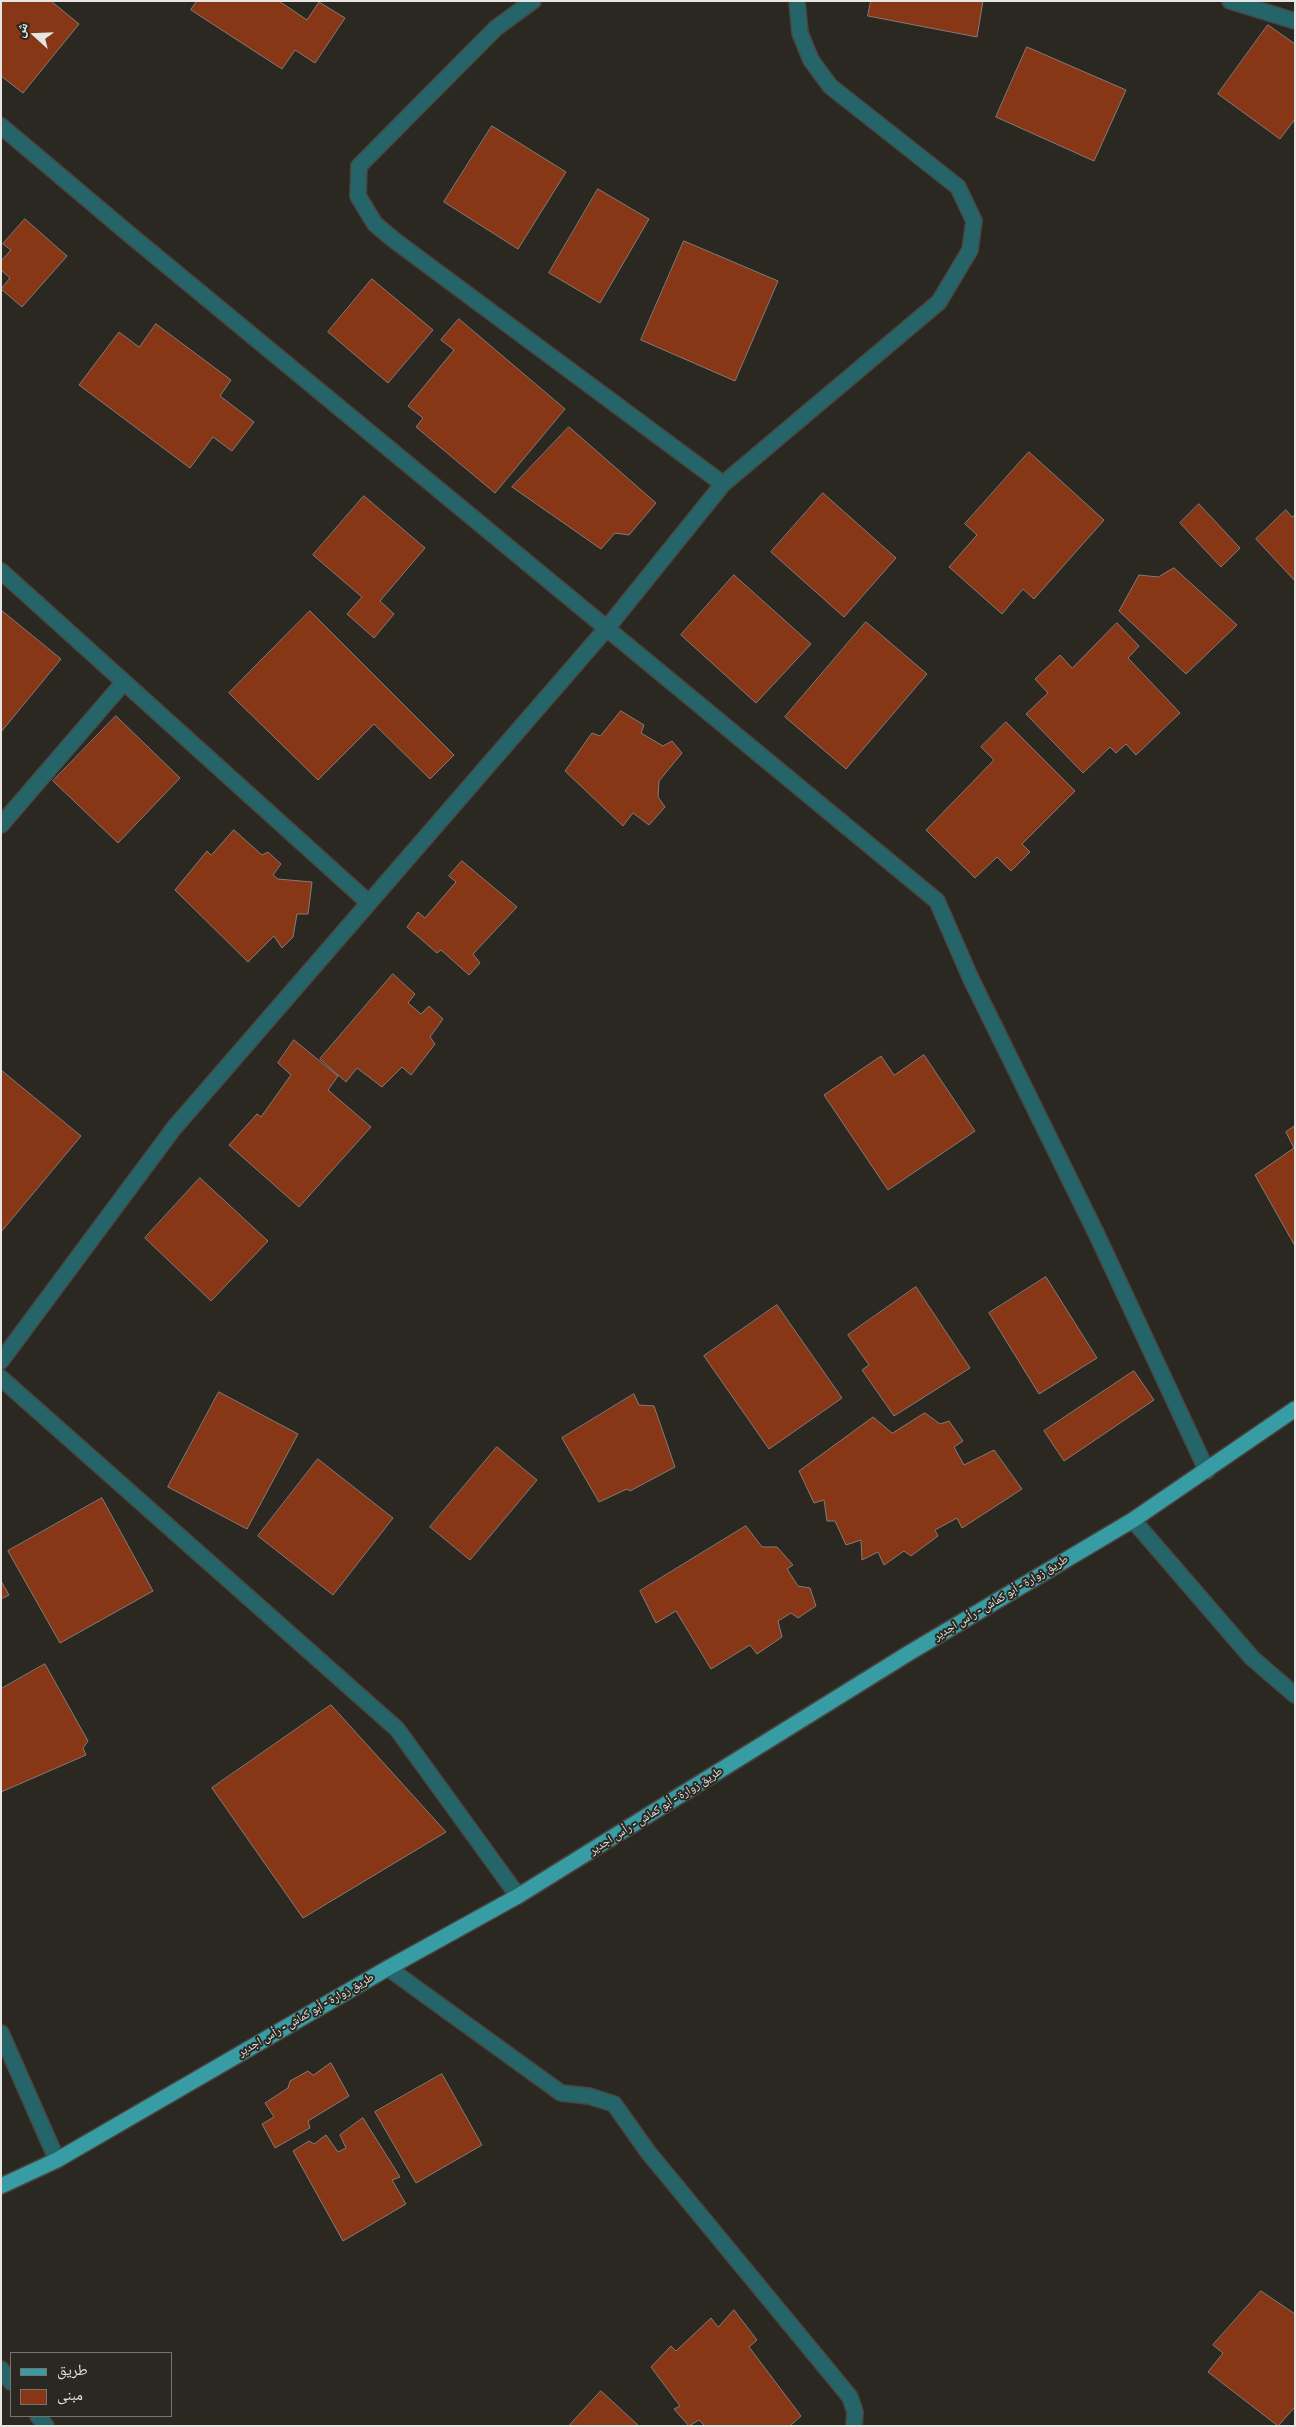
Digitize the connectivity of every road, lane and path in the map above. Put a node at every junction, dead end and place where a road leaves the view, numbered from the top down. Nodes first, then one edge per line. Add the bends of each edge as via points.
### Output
1 (533, 1) edge
2 (798, 1) edge
3 (1230, 1) edge
4 (1295, 22) edge
5 (1, 126) edge
6 (723, 484) junction
7 (1, 571) edge
8 (606, 628) junction
9 (124, 682) junction
10 (1, 826) edge
11 (369, 903) junction
12 (1, 1361) edge
13 (1, 1378) edge
14 (1295, 1409) edge
15 (1207, 1471) junction
16 (1133, 1520) junction
17 (1295, 1695) edge
18 (518, 1896) junction
19 (388, 1968) junction
20 (1, 2033) edge
21 (57, 2160) junction
22 (1, 2186) edge
23 (1, 2369) edge
24 (10, 2381) edge
25 (854, 2426) edge

1 - 6 street via 496,28 359,166 358,196 375,224 394,240
2 - 6 street via 800,33 810,60 830,86 958,187 974,221 970,250 939,302
3 - 4 street
5 - 8 street
6 - 8 street
7 - 9 street
8 - 11 street
8 - 15 street via 937,901 971,979 1097,1235
9 - 10 street
9 - 11 street
11 - 12 street via 174,1128
13 - 18 street via 397,1729
14 - 15 main road, طريق زوارة - أبو كماش - رأس اجدير
15 - 16 main road, طريق زوارة - أبو كماش - رأس اجدير
16 - 17 street via 1252,1658
16 - 18 main road, طريق زوارة - أبو كماش - رأس اجدير via 909,1653
18 - 19 main road, طريق زوارة - أبو كماش - رأس اجدير
19 - 21 main road, طريق زوارة - أبو كماش - رأس اجدير
19 - 25 street via 561,2093 589,2096 614,2104 648,2152 850,2397 855,2412
20 - 21 street
21 - 22 main road, طريق زوارة - أبو كماش - رأس اجدير
23 - 24 street

